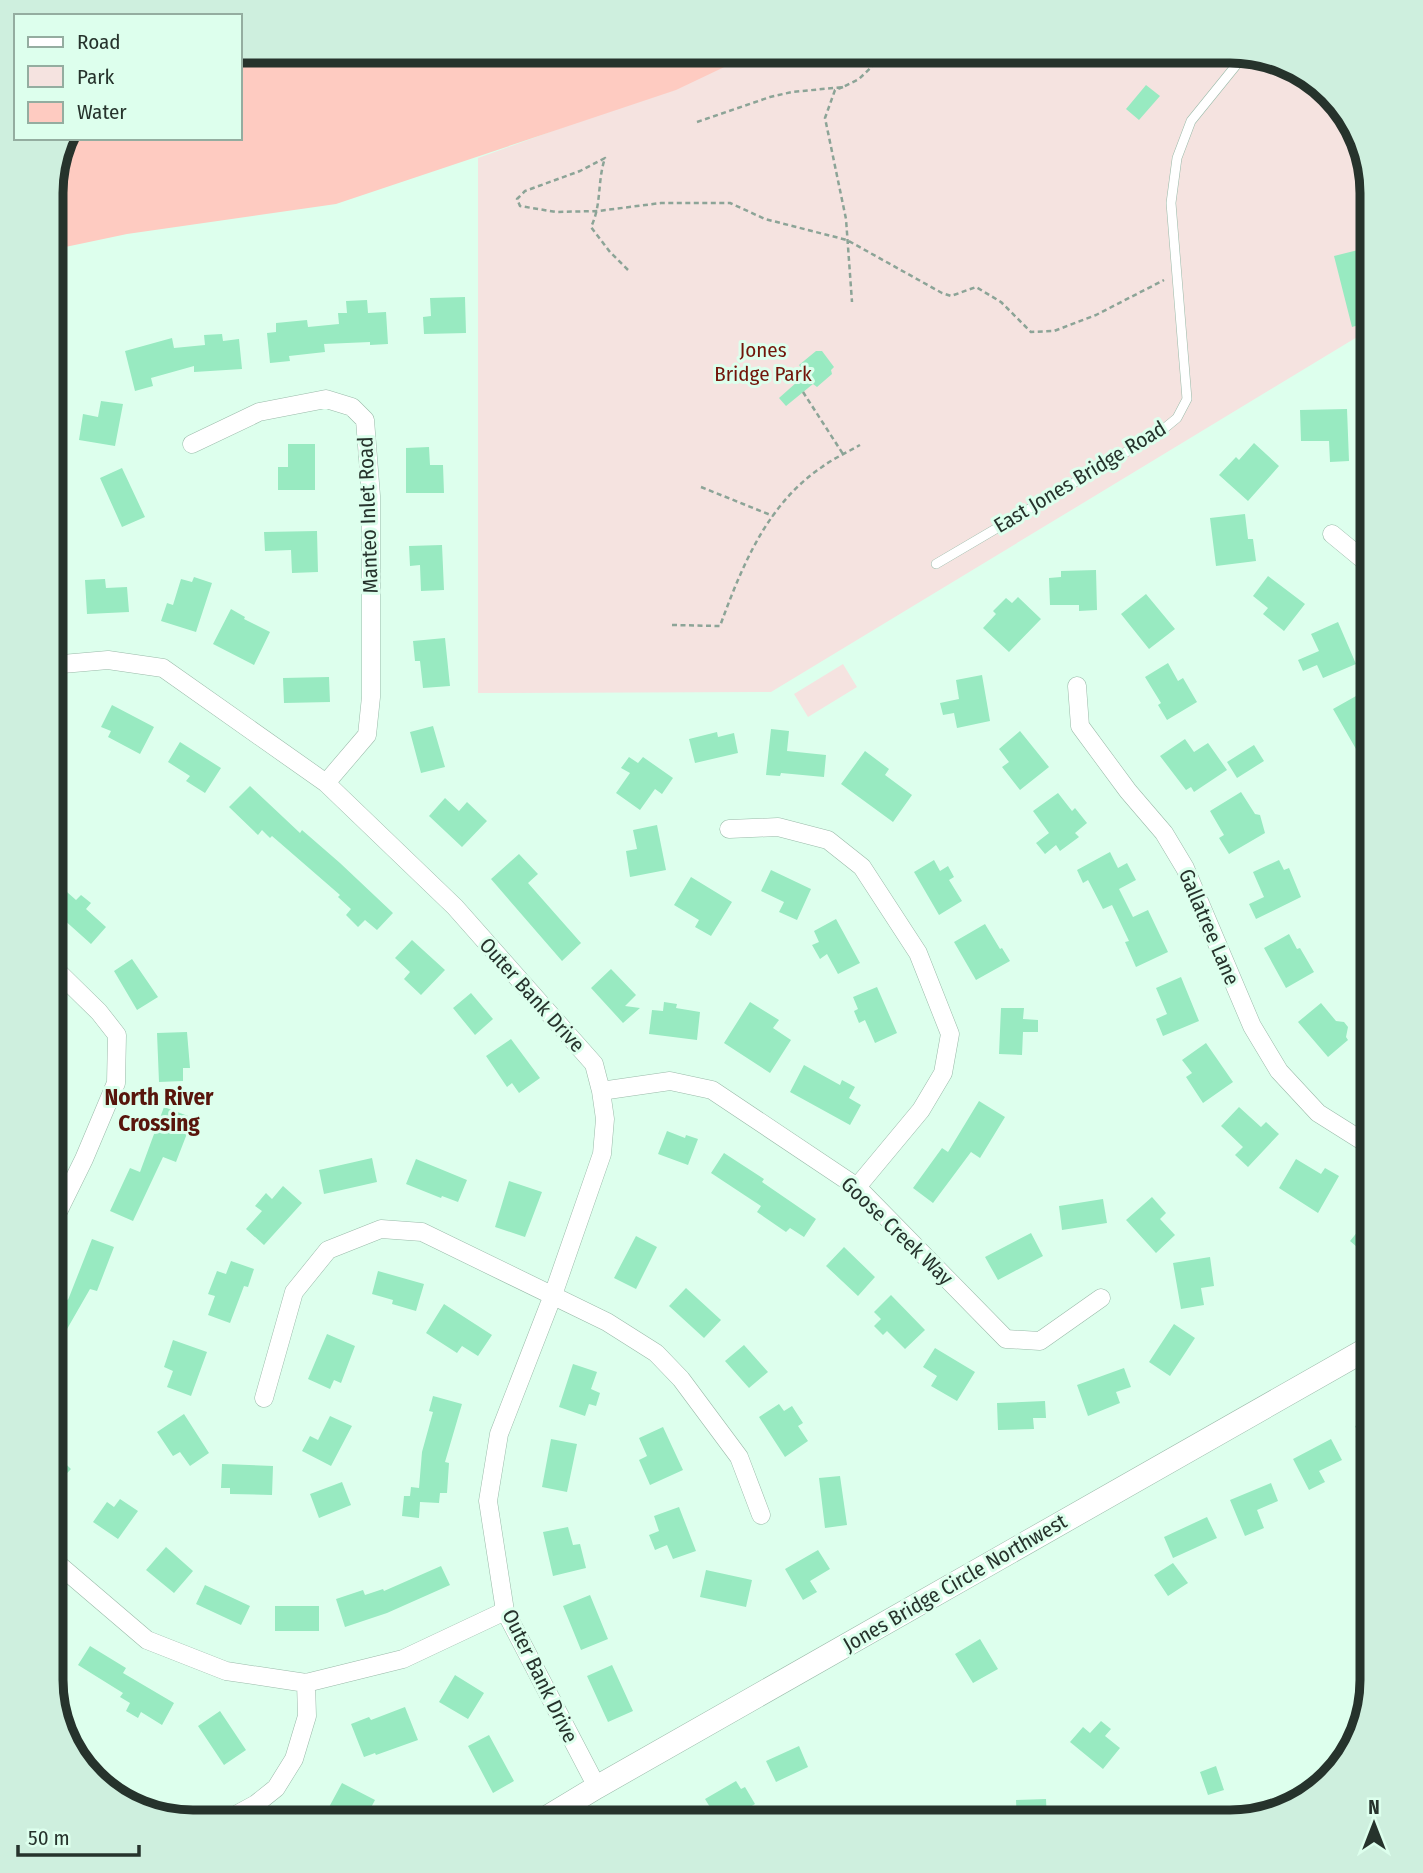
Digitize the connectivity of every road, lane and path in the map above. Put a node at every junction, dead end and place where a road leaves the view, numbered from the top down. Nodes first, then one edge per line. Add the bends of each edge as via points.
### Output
1 (876, 63) edge
2 (1238, 63) edge
3 (843, 87) junction
4 (697, 122) dead end
5 (598, 211) junction
6 (847, 240) junction
7 (628, 270) dead end
8 (1176, 274) junction
9 (852, 302) dead end
10 (803, 392) dead end
11 (192, 443) dead end
12 (860, 445) dead end
13 (844, 454) junction
14 (701, 487) dead end
15 (773, 516) junction
16 (1332, 534) dead end
17 (1360, 557) edge
18 (936, 564) dead end
19 (672, 625) dead end
20 (63, 664) edge
21 (1077, 686) dead end
22 (326, 783) junction
23 (729, 829) dead end
24 (63, 977) edge
25 (601, 1091) junction
26 (1360, 1139) edge
27 (857, 1187) junction
28 (63, 1202) edge
29 (553, 1295) junction
30 (1101, 1298) dead end
31 (1360, 1353) edge
32 (264, 1398) dead end
33 (761, 1515) dead end
34 (63, 1568) edge
35 (505, 1611) junction
36 (306, 1683) junction
37 (597, 1787) junction
38 (245, 1810) edge
39 (559, 1810) edge

1 - 3 path
2 - 8 lane, East Jones Bridge Road via 1191,121 1177,158 1171,203
3 - 4 path via 770,97
3 - 6 path via 835,90 825,118
5 - 5 path via 556,212 520,206 517,199 525,191 605,158
5 - 6 path via 661,203 730,203 765,219
5 - 7 path via 591,227
6 - 8 path via 942,293 951,296 976,287 1001,302 1031,332 1054,331 1096,315
6 - 9 path
8 - 18 lane, East Jones Bridge Road via 1186,398 1177,418
10 - 13 path
11 - 22 street, Manteo Inlet Road via 259,412 326,399 352,407 365,420 371,496 367,734
12 - 13 path
13 - 15 path via 791,493
14 - 15 path
15 - 19 path via 748,555 720,626
16 - 17 street
20 - 22 street, Outer Bank Drive via 108,660 163,668
21 - 26 street, Gallatree Lane via 1080,726 1164,833 1185,868 1252,1026 1279,1071 1318,1113
22 - 25 street, Outer Bank Drive via 455,907 594,1064
23 - 27 street via 778,827 828,840 862,867 918,953 950,1034 943,1073 921,1110
24 - 28 street via 117,1035 116,1083
25 - 27 street, Goose Creek Way via 670,1082 712,1090
25 - 29 street, Outer Bank Drive via 605,1119 602,1154
27 - 30 street, Goose Creek Way via 1006,1339 1040,1341
29 - 32 street via 422,1232 375,1231 328,1250 294,1292
29 - 33 street via 607,1322 656,1353 673,1370 739,1457
29 - 35 street, Outer Bank Drive via 499,1434 488,1500
31 - 37 street, Jones Bridge Circle Northwest
34 - 36 street via 146,1640 226,1671
35 - 36 street via 403,1660
35 - 37 street, Outer Bank Drive
36 - 38 street via 307,1716 294,1759 276,1788
37 - 39 street, Jones Bridge Circle Northwest

